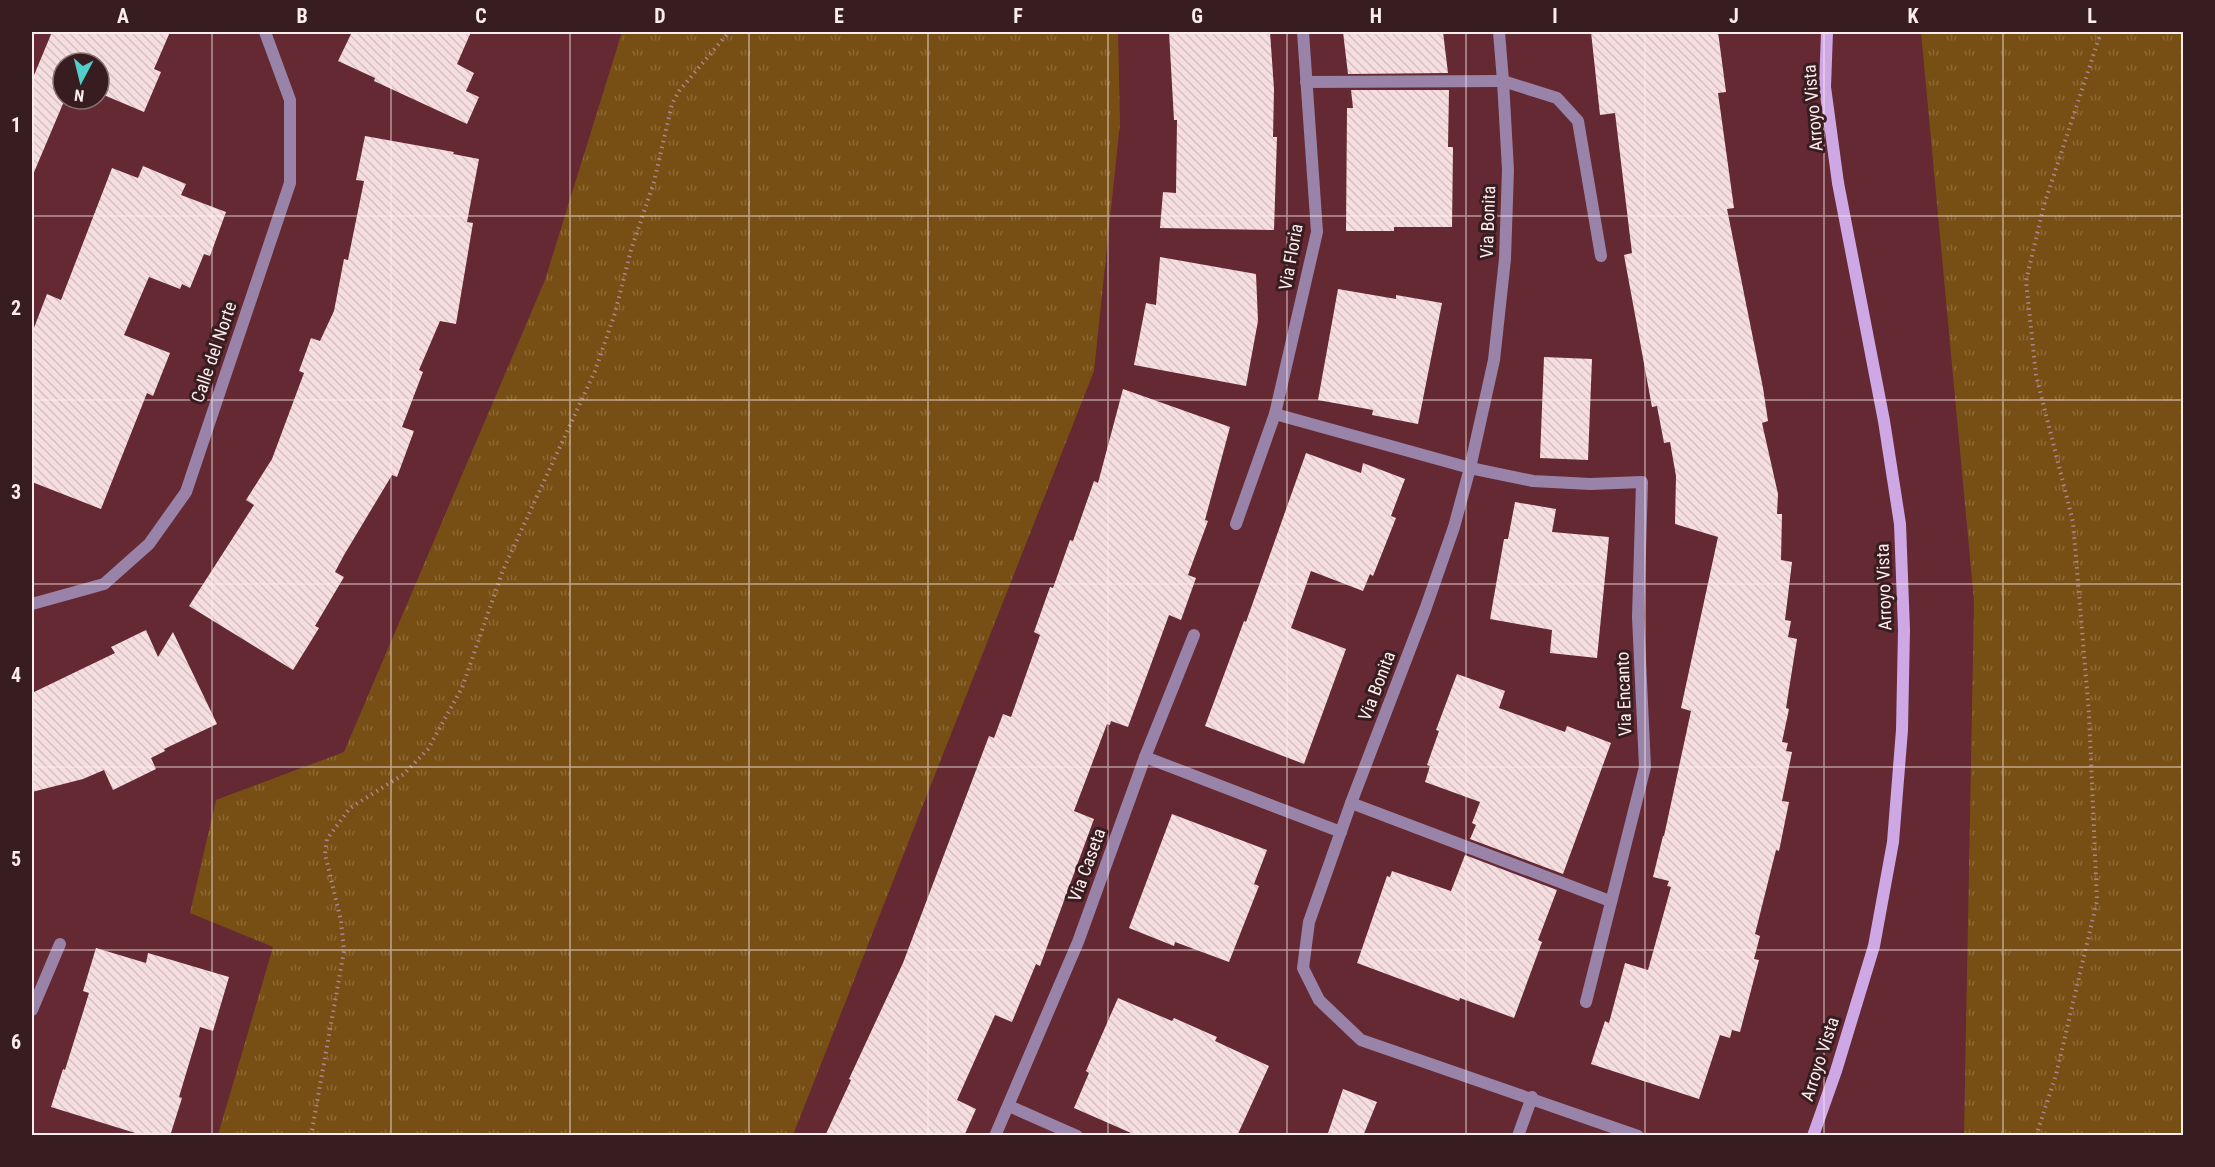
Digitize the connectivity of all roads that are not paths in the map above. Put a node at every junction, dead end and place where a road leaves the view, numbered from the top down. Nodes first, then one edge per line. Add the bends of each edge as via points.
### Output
1 (265, 32) edge
2 (1303, 32) edge
3 (1498, 32) edge
4 (1827, 32) edge
5 (1503, 81) junction
6 (1306, 82) junction
7 (1601, 256) dead end
8 (1275, 414) junction
9 (1470, 468) junction
10 (1236, 524) dead end
11 (32, 604) edge
12 (1194, 635) dead end
13 (1145, 757) junction
14 (1351, 803) junction
15 (1341, 832) junction
16 (1610, 901) junction
17 (60, 944) dead end
18 (1586, 1002) dead end
19 (32, 1010) edge
20 (1532, 1097) junction
21 (1009, 1106) junction
22 (995, 1136) edge
23 (1077, 1136) edge
24 (1518, 1136) edge
25 (1638, 1136) edge
26 (1813, 1136) edge

1 - 11 street, Calle del Norte via 290,100 290,183 186,492 149,543 104,584
2 - 6 street, Via Floria
3 - 5 street, Via Bonita
4 - 26 street, Arroyo Vista via 1825,87 1838,183 1900,524 1904,630 1902,730 1893,842 1874,946
5 - 6 street
5 - 7 street via 1557,98 1578,121
5 - 9 street, Via Bonita via 1508,170 1505,259 1494,360
6 - 8 street, Via Floria via 1317,232
8 - 9 street
8 - 10 street, Via Floria
9 - 14 street, Via Bonita via 1425,610
9 - 16 street, Via Encanto via 1533,481 1642,482 1638,617 1645,767
12 - 13 street, Via Caseta
13 - 15 street
13 - 21 street, Via Caseta via 1078,942
14 - 15 street, Via Bonita
14 - 16 street
15 - 20 street, Via Bonita via 1309,922 1304,968 1319,1000 1361,1040
16 - 18 street, Via Encanto
17 - 19 street
20 - 24 street
20 - 25 street, Via Bonita
21 - 22 street, Via Caseta
21 - 23 street

